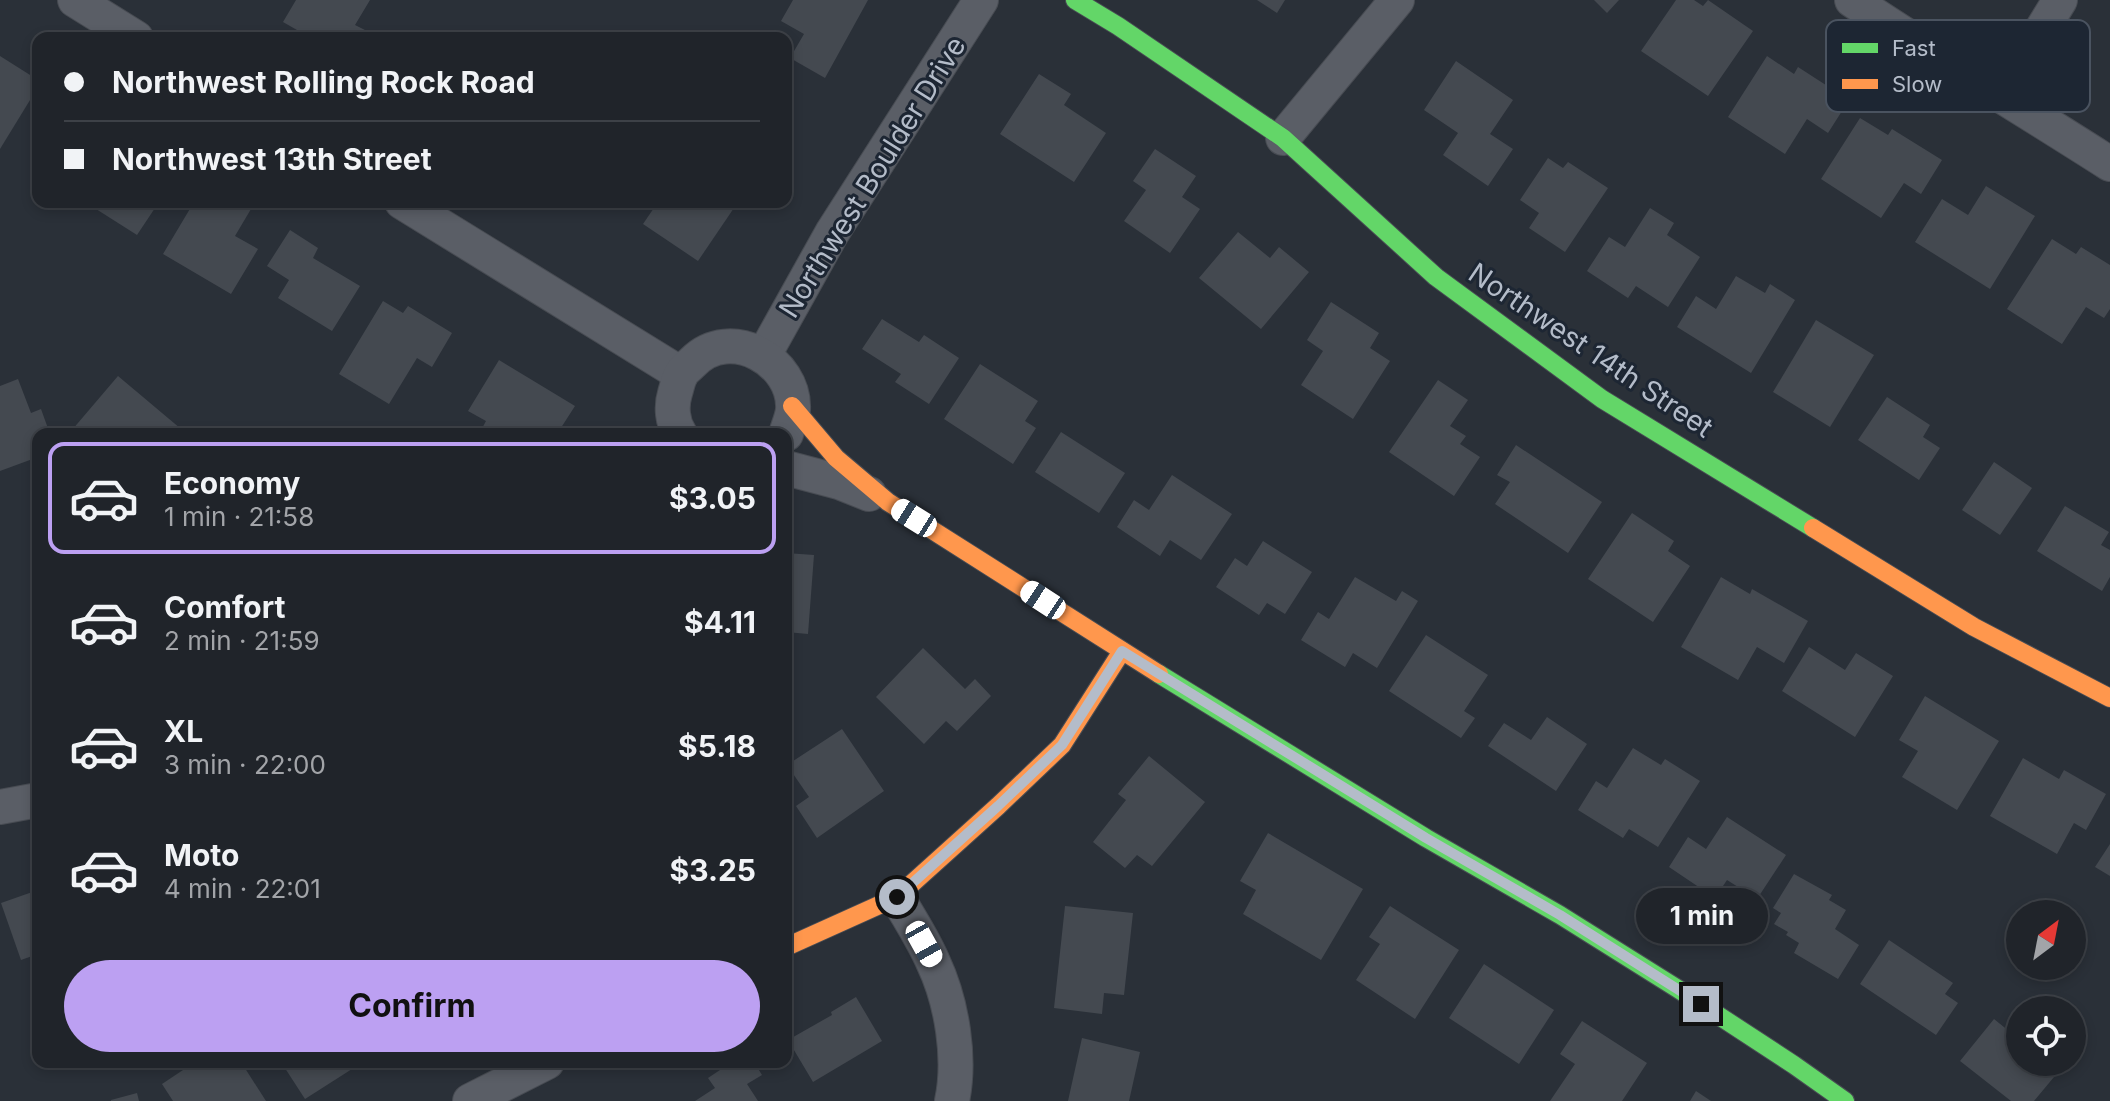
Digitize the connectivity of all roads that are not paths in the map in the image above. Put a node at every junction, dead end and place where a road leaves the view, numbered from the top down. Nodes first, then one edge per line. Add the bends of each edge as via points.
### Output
1 (75, 0) edge
2 (981, 0) edge
3 (1075, 0) edge
4 (1397, 0) edge
5 (1852, 0) edge
6 (2060, 0) edge
7 (1882, 20) edge
8 (2048, 20) edge
9 (126, 32) edge
10 (2029, 112) edge
11 (1283, 138) junction
12 (2110, 164) edge
13 (412, 208) edge
14 (764, 355) junction
15 (681, 374) junction
16 (789, 420) edge
17 (675, 428) edge
18 (792, 470) edge
19 (888, 502) junction
20 (1122, 651) junction
21 (2110, 698) edge
22 (32, 801) edge
23 (0, 807) edge
24 (897, 897) junction
25 (792, 944) edge
26 (535, 1068) edge
27 (470, 1101) edge
28 (952, 1101) edge
29 (1845, 1101) edge

1 - 9 street
2 - 14 street, Northwest Boulder Drive via 832,233
3 - 11 street, Northwest 14th Street
4 - 11 street
5 - 7 street
6 - 8 street
10 - 12 street
11 - 21 street, Northwest 14th Street via 1436,277 1602,399 1974,627
13 - 15 street
14 - 15 street via 724,346 699,355
14 - 16 street via 786,377 792,395
15 - 17 street via 672,404
16 - 19 street
18 - 19 street
19 - 20 street
20 - 24 street via 1062,745
20 - 29 street via 1573,923
22 - 23 street
24 - 25 street
24 - 28 street via 934,962 952,1019
26 - 27 street

